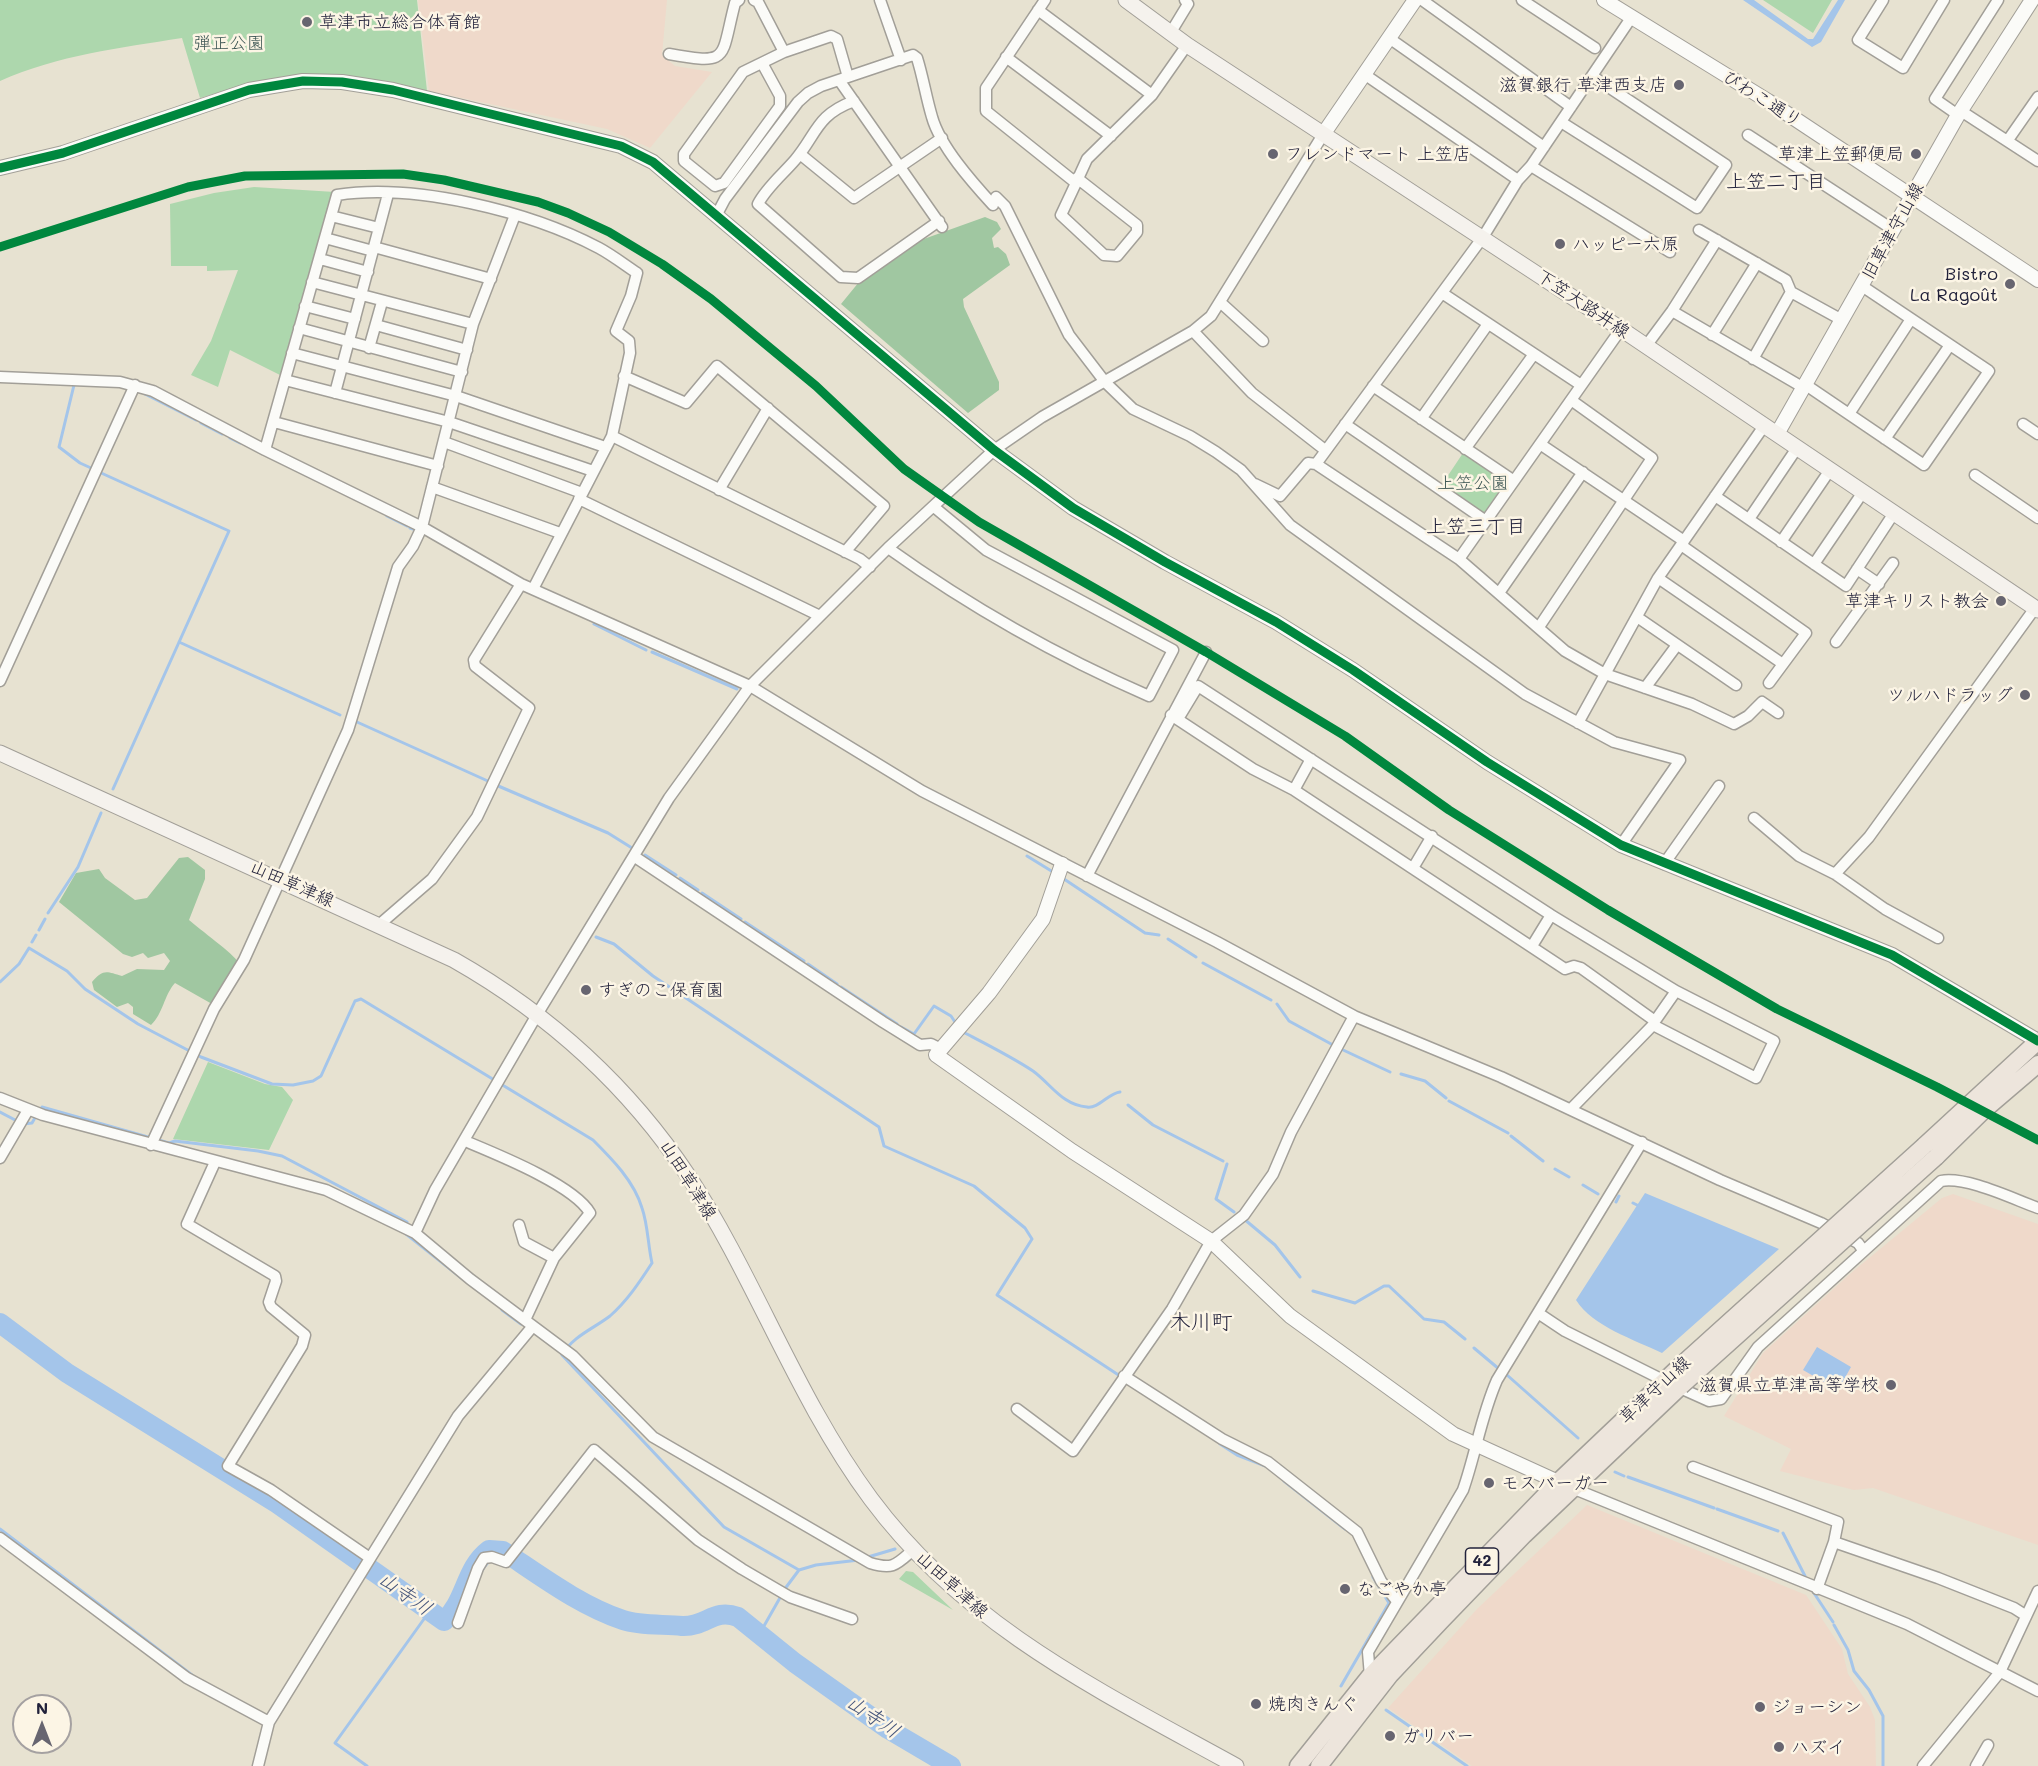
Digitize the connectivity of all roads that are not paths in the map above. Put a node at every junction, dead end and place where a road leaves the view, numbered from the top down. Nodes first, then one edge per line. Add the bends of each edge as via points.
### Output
1 (739, 0) edge
2 (754, 0) edge
3 (880, 0) edge
4 (1045, 0) edge
5 (1126, 0) edge
6 (1185, 0) edge
7 (1415, 0) edge
8 (1422, 0) edge
9 (1522, 0) edge
10 (1604, 0) edge
11 (1883, 0) edge
12 (1944, 0) edge
13 (1998, 0) edge
14 (2032, 0) edge
15 (1038, 10) junction
16 (1631, 18) junction
17 (1171, 32) junction
18 (1389, 38) junction
19 (1187, 45) junction
20 (1595, 48) dead end
21 (784, 52) junction
22 (669, 54) dead end
23 (1006, 57) junction
24 (901, 60) junction
25 (762, 63) junction
26 (1364, 74) junction
27 (1592, 76) junction
28 (843, 79) junction
29 (1152, 95) junction
30 (2038, 97) edge
31 (854, 101) junction
32 (1571, 107) junction
33 (1960, 113) junction
34 (1561, 122) junction
35 (1324, 133) junction
36 (1748, 135) dead end
37 (1111, 136) junction
38 (942, 138) junction
39 (2008, 140) junction
40 (1544, 147) junction
41 (800, 154) junction
42 (2038, 161) edge
43 (899, 166) junction
44 (1531, 166) junction
45 (0, 168) edge
46 (1076, 180) junction
47 (1518, 180) junction
48 (388, 194) junction
49 (1911, 197) junction
50 (515, 215) junction
51 (331, 216) junction
52 (716, 216) junction
53 (379, 228) junction
54 (1892, 229) junction
55 (1699, 230) dead end
56 (1483, 237) junction
57 (325, 238) junction
58 (1717, 240) junction
59 (374, 249) junction
60 (1670, 252) dead end
61 (320, 259) junction
62 (1756, 263) junction
63 (368, 272) junction
64 (490, 279) junction
65 (2038, 280) edge
66 (312, 282) junction
67 (1862, 286) junction
68 (1442, 292) junction
69 (1791, 292) junction
70 (361, 297) junction
71 (382, 302) junction
72 (1220, 302) junction
73 (305, 306) junction
74 (1671, 311) junction
75 (1911, 319) junction
76 (355, 320) junction
77 (1842, 320) junction
78 (473, 324) junction
79 (1488, 324) junction
80 (375, 325) junction
81 (299, 328) junction
82 (1621, 329) junction
83 (1193, 331) junction
84 (1712, 335) junction
85 (1263, 341) dead end
86 (349, 342) junction
87 (1950, 345) junction
88 (1646, 346) junction
89 (369, 348) junction
90 (467, 350) junction
91 (292, 353) junction
92 (1534, 354) junction
93 (1753, 359) junction
94 (341, 366) junction
95 (462, 372) junction
96 (624, 376) junction
97 (0, 377) edge
98 (285, 380) junction
99 (1105, 382) junction
100 (135, 385) junction
101 (1581, 385) junction
102 (1372, 386) junction
103 (1805, 387) junction
104 (334, 393) junction
105 (456, 396) junction
106 (1571, 400) junction
107 (768, 408) junction
108 (1849, 414) junction
109 (1421, 419) junction
110 (274, 422) junction
111 (449, 422) junction
112 (1345, 424) junction
113 (2023, 424) dead end
114 (1771, 430) junction
115 (2038, 434) edge
116 (612, 436) junction
117 (1885, 439) junction
118 (444, 442) junction
119 (1540, 444) junction
120 (606, 447) junction
121 (1797, 448) junction
122 (1465, 449) junction
123 (265, 450) junction
124 (1325, 450) junction
125 (991, 453) junction
126 (1316, 464) junction
127 (438, 466) junction
128 (1830, 470) junction
129 (593, 471) junction
130 (1583, 472) junction
131 (1975, 475) dead end
132 (1247, 478) junction
133 (1514, 481) junction
134 (432, 487) junction
135 (719, 490) junction
136 (1863, 492) junction
137 (580, 496) junction
138 (1715, 496) junction
139 (1624, 500) junction
140 (934, 507) junction
141 (1894, 513) junction
142 (2038, 518) edge
143 (1749, 519) junction
144 (1486, 521) junction
145 (422, 526) junction
146 (560, 533) junction
147 (1781, 542) junction
148 (1682, 543) junction
149 (888, 548) junction
150 (845, 552) junction
151 (1459, 559) junction
152 (1893, 563) dead end
153 (1814, 564) junction
154 (870, 567) junction
155 (1857, 569) junction
156 (1658, 578) junction
157 (521, 584) junction
158 (1879, 584) junction
159 (533, 589) junction
160 (1499, 593) junction
161 (2037, 609) edge
162 (820, 616) junction
163 (1636, 616) junction
164 (1539, 627) junction
165 (1836, 642) dead end
166 (1677, 645) junction
167 (1206, 652) dead end
168 (1783, 664) junction
169 (1605, 674) junction
170 (0, 681) edge
171 (1769, 683) dead end
172 (1736, 685) dead end
173 (750, 686) junction
174 (1645, 688) junction
175 (1778, 713) dead end
176 (1175, 717) junction
177 (1578, 723) junction
178 (0, 753) edge
179 (1311, 759) junction
180 (1719, 786) dead end
181 (1294, 790) junction
182 (1754, 818) dead end
183 (1432, 836) junction
184 (1621, 845) junction
185 (635, 857) junction
186 (1062, 864) junction
187 (1664, 864) junction
188 (1413, 868) junction
189 (1835, 874) junction
190 (1087, 876) junction
191 (280, 879) junction
192 (1551, 915) junction
193 (380, 924) junction
194 (1938, 938) dead end
195 (1532, 946) junction
196 (1676, 991) junction
197 (538, 1013) junction
198 (1353, 1016) junction
199 (1654, 1023) junction
200 (2038, 1041) edge
201 (941, 1049) junction
202 (2038, 1064) edge
203 (0, 1098) edge
204 (1571, 1108) junction
205 (28, 1110) junction
206 (465, 1141) junction
207 (1642, 1142) junction
208 (151, 1144) junction
209 (1930, 1152) junction
210 (0, 1158) edge
211 (215, 1162) junction
212 (2038, 1208) edge
213 (519, 1225) dead end
214 (415, 1233) junction
215 (1211, 1240) junction
216 (1863, 1250) junction
217 (554, 1258) junction
218 (1538, 1313) junction
219 (529, 1323) junction
220 (1124, 1376) junction
221 (1663, 1380) junction
222 (1681, 1387) junction
223 (1017, 1409) dead end
224 (1475, 1445) junction
225 (1693, 1467) dead end
226 (1565, 1485) junction
227 (0, 1538) edge
228 (1834, 1542) junction
229 (913, 1550) junction
230 (370, 1558) junction
231 (1817, 1589) junction
232 (2038, 1592) edge
233 (1396, 1600) junction
234 (2025, 1615) junction
235 (852, 1619) dead end
236 (458, 1623) dead end
237 (2000, 1672) junction
238 (1370, 1676) junction
239 (2038, 1691) edge
240 (269, 1722) junction
241 (1988, 1745) dead end
242 (258, 1766) edge
243 (1236, 1766) edge
244 (1298, 1766) edge
245 (1319, 1766) edge
246 (1923, 1766) edge
247 (1976, 1766) edge

1 - 22 street via 723,51 717,58 710,61
2 - 21 street
3 - 24 street
4 - 15 street
5 - 17 main road, 下笠大路井線
6 - 17 street via 1188,4
7 - 18 street
8 - 32 street
9 - 20 street
10 - 16 street, びわこ通り
11 - 12 street via 1858,40 1903,68
13 - 33 street via 1935,99
14 - 33 street, 旧草津守山線
15 - 23 street
15 - 29 street
16 - 27 street
16 - 49 street, びわこ通り via 1768,101
17 - 19 main road, 下笠大路井線
18 - 26 street
18 - 40 street
19 - 29 street
19 - 35 main road, 下笠大路井線
21 - 25 street
21 - 28 street via 831,36 837,39
23 - 37 street
23 - 46 street via 986,88 986,111
24 - 28 street
24 - 38 street via 917,58 932,118
25 - 25 street via 743,72 684,154 684,161 715,186 724,183 780,106 780,96
26 - 35 street
26 - 47 street
27 - 32 street
27 - 34 street via 1726,165 1697,208
28 - 31 street
28 - 52 street via 821,86 798,102
29 - 37 street
30 - 39 street
31 - 41 street via 824,118
31 - 43 street
32 - 34 street
33 - 39 street
33 - 49 street, 旧草津守山線
34 - 40 street
35 - 56 main road, 下笠大路井線
35 - 72 street
36 - 54 street
37 - 46 street via 1087,159
38 - 43 street
38 - 99 street via 971,181 1005,206 1069,335
39 - 42 street
40 - 44 street
41 - 43 street via 852,198
41 - 43 street via 758,204 841,277 858,278 940,224
44 - 47 street
44 - 60 street
45 - 52 street via 63,153 249,90 286,82 342,82 393,90 621,146 653,162
46 - 46 street via 1061,215 1104,255 1117,256 1137,232 1137,225
47 - 56 street
48 - 50 street via 410,194
48 - 51 street via 337,195
48 - 53 street
49 - 54 street, 旧草津守山線
49 - 65 street, びわこ通り
50 - 64 street
50 - 96 street via 600,248 637,273 616,331 628,341 630,353
51 - 53 street
51 - 57 street
52 - 125 street
53 - 59 street
54 - 67 street, 旧草津守山線
55 - 58 street
56 - 68 street
56 - 82 main road, 下笠大路井線
57 - 59 street
57 - 61 street
58 - 62 street
58 - 74 street
59 - 63 street
59 - 64 street
61 - 63 street
61 - 66 street
62 - 69 street via 1786,280
62 - 84 street
63 - 70 street
64 - 78 street
66 - 70 street
66 - 73 street
67 - 75 street
67 - 77 street, 旧草津守山線
68 - 79 street
68 - 102 street
69 - 77 street
69 - 93 street
70 - 71 street
70 - 76 street
71 - 78 street
71 - 80 street
72 - 83 street
72 - 85 street
73 - 76 street
73 - 81 street
74 - 84 street
74 - 88 street
75 - 87 street
75 - 108 street
76 - 86 street
77 - 103 street, 旧草津守山線
78 - 90 street
79 - 92 street
79 - 109 street
80 - 89 street
80 - 90 street
81 - 86 street
81 - 91 street
82 - 88 main road, 下笠大路井線
82 - 101 street
83 - 99 street
83 - 124 street via 1252,393
84 - 93 street
86 - 89 street
86 - 94 street
87 - 117 street
87 - 117 street via 1989,371 1924,465
88 - 114 main road, 下笠大路井線
89 - 95 street
90 - 95 street
91 - 94 street
91 - 98 street
92 - 101 street
92 - 122 street
93 - 103 street
94 - 104 street
94 - 105 street
95 - 105 street
96 - 107 street via 686,403 717,366
96 - 116 street
97 - 100 street
98 - 104 street
98 - 110 street
99 - 125 street via 1042,417
99 - 132 street via 1133,409 1190,436
100 - 123 street
100 - 170 street
101 - 106 street
102 - 109 street
102 - 112 street
103 - 108 street
103 - 114 street, 旧草津守山線
104 - 111 street
105 - 111 street
105 - 120 street
106 - 119 street
106 - 139 street via 1652,458
107 - 135 street
107 - 150 street via 884,506
108 - 117 street
109 - 122 street
110 - 123 street
110 - 127 street
111 - 118 street
111 - 129 street
112 - 124 street
112 - 144 street
113 - 115 street
114 - 121 main road, 下笠大路井線
114 - 138 street
116 - 120 street
116 - 135 street
118 - 127 street
118 - 137 street
119 - 130 street
119 - 133 street
120 - 129 street
121 - 128 main road, 下笠大路井線
121 - 143 street
122 - 133 street
123 - 145 street
124 - 126 street
125 - 140 street
125 - 184 street via 1165,562 1286,628 1486,762
126 - 132 street via 1308,462 1280,496
126 - 151 street
127 - 134 street
128 - 136 main road, 下笠大路井線
128 - 147 street
129 - 137 street
130 - 139 street
130 - 160 street
131 - 142 street
132 - 177 street via 1290,525 1525,694
133 - 144 street
134 - 145 street
134 - 146 street
135 - 150 street
136 - 141 main road, 下笠大路井線
136 - 153 street
137 - 146 street
137 - 162 street
138 - 143 street
138 - 148 street
139 - 148 street
139 - 164 street
140 - 149 street
140 - 149 street via 986,550 1173,650 1149,696 1099,675 963,598
141 - 155 street
141 - 161 main road, 下笠大路井線
143 - 147 street
144 - 151 street
145 - 157 street
145 - 191 street via 398,567 348,730
146 - 159 street
147 - 153 street
148 - 156 street
148 - 168 street via 1806,633
149 - 154 street
150 - 154 street
151 - 160 street
152 - 158 street
153 - 155 street via 1846,586
154 - 162 street
155 - 158 street
156 - 163 street
156 - 168 street
157 - 159 street
157 - 193 street via 474,660 475,666 529,708 477,817 432,879
158 - 165 street
159 - 173 street
160 - 164 street
161 - 189 street via 1869,837
162 - 173 street
163 - 166 street
163 - 169 street
164 - 169 street via 1564,651
166 - 172 street
166 - 174 street
167 - 176 street
168 - 171 street
169 - 174 street
169 - 177 street
173 - 185 street via 669,798
173 - 186 street via 884,770
174 - 175 street via 1734,724 1762,702
176 - 179 street via 1198,686
176 - 181 street via 1253,769
176 - 190 street
177 - 184 street via 1614,742 1680,760
178 - 191 main road, 山田草津線
179 - 181 street
179 - 183 street
180 - 187 street
181 - 188 street
182 - 189 street via 1799,856
183 - 188 street
183 - 192 street
184 - 187 street
185 - 197 street
185 - 201 street via 883,1022 920,1045 931,1044
186 - 190 street
186 - 201 street via 1043,918 990,993
187 - 200 street via 1892,955
188 - 195 street
189 - 194 street via 1885,909
190 - 198 street
191 - 193 main road, 山田草津線
191 - 208 street via 244,960 214,1009
192 - 195 street
192 - 196 street
193 - 197 main road, 山田草津線 via 497,984
195 - 199 street via 1565,969 1581,968
196 - 199 street
196 - 199 street via 1774,1041 1756,1078
197 - 206 street
197 - 229 main road, 山田草津線 via 629,1097 684,1170 830,1438 871,1499
198 - 204 street
198 - 215 street via 1273,1174 1244,1215
199 - 204 street
200 - 209 main road, 草津守山線 / 42
201 - 215 street via 936,1055 1062,1144
202 - 209 main road, 草津守山線 / 42
203 - 205 street
204 - 207 street
205 - 208 street
205 - 210 street
206 - 214 street
206 - 217 street via 522,1165 588,1209 590,1213
207 - 216 street via 1821,1223 1858,1243
207 - 218 street
208 - 211 street
209 - 221 main road, 草津守山線 / 42, bridge
209 - 222 main road, 草津守山線 / 42, bridge
211 - 214 street via 326,1190
211 - 230 street via 187,1224 275,1276 268,1302 305,1335 228,1466 271,1490
212 - 216 street via 1969,1184 1941,1181
213 - 217 street via 524,1242
214 - 219 street
215 - 220 street via 1172,1309
215 - 224 street via 1290,1316 1453,1434
216 - 222 street via 1758,1347 1721,1399 1710,1401
217 - 219 street
218 - 221 street via 1565,1331
218 - 224 street via 1497,1380
219 - 229 street via 573,1356 653,1437 870,1563 888,1568
219 - 230 street via 458,1416
220 - 223 street via 1073,1451
220 - 233 street via 1230,1443 1268,1462 1357,1532 1381,1581
221 - 226 main road, 草津守山線 / 42
222 - 226 main road, 草津守山線 / 42
224 - 226 street
224 - 233 street via 1459,1498
225 - 228 street via 1838,1522
226 - 231 street
226 - 238 main road, 草津守山線 / 42
226 - 245 main road, 草津守山線 / 42 via 1390,1675
227 - 240 street via 187,1678
228 - 231 street
228 - 234 street via 1938,1578
229 - 243 main road, 山田草津線 via 956,1593 1031,1649
230 - 240 street
231 - 237 street via 1906,1624
232 - 234 street
233 - 238 street via 1368,1653
234 - 237 street
235 - 236 street via 790,1597 742,1569 698,1540 594,1450 506,1562 484,1558
237 - 239 street
237 - 246 street
238 - 244 main road, 草津守山線 / 42
240 - 242 street
241 - 247 street

